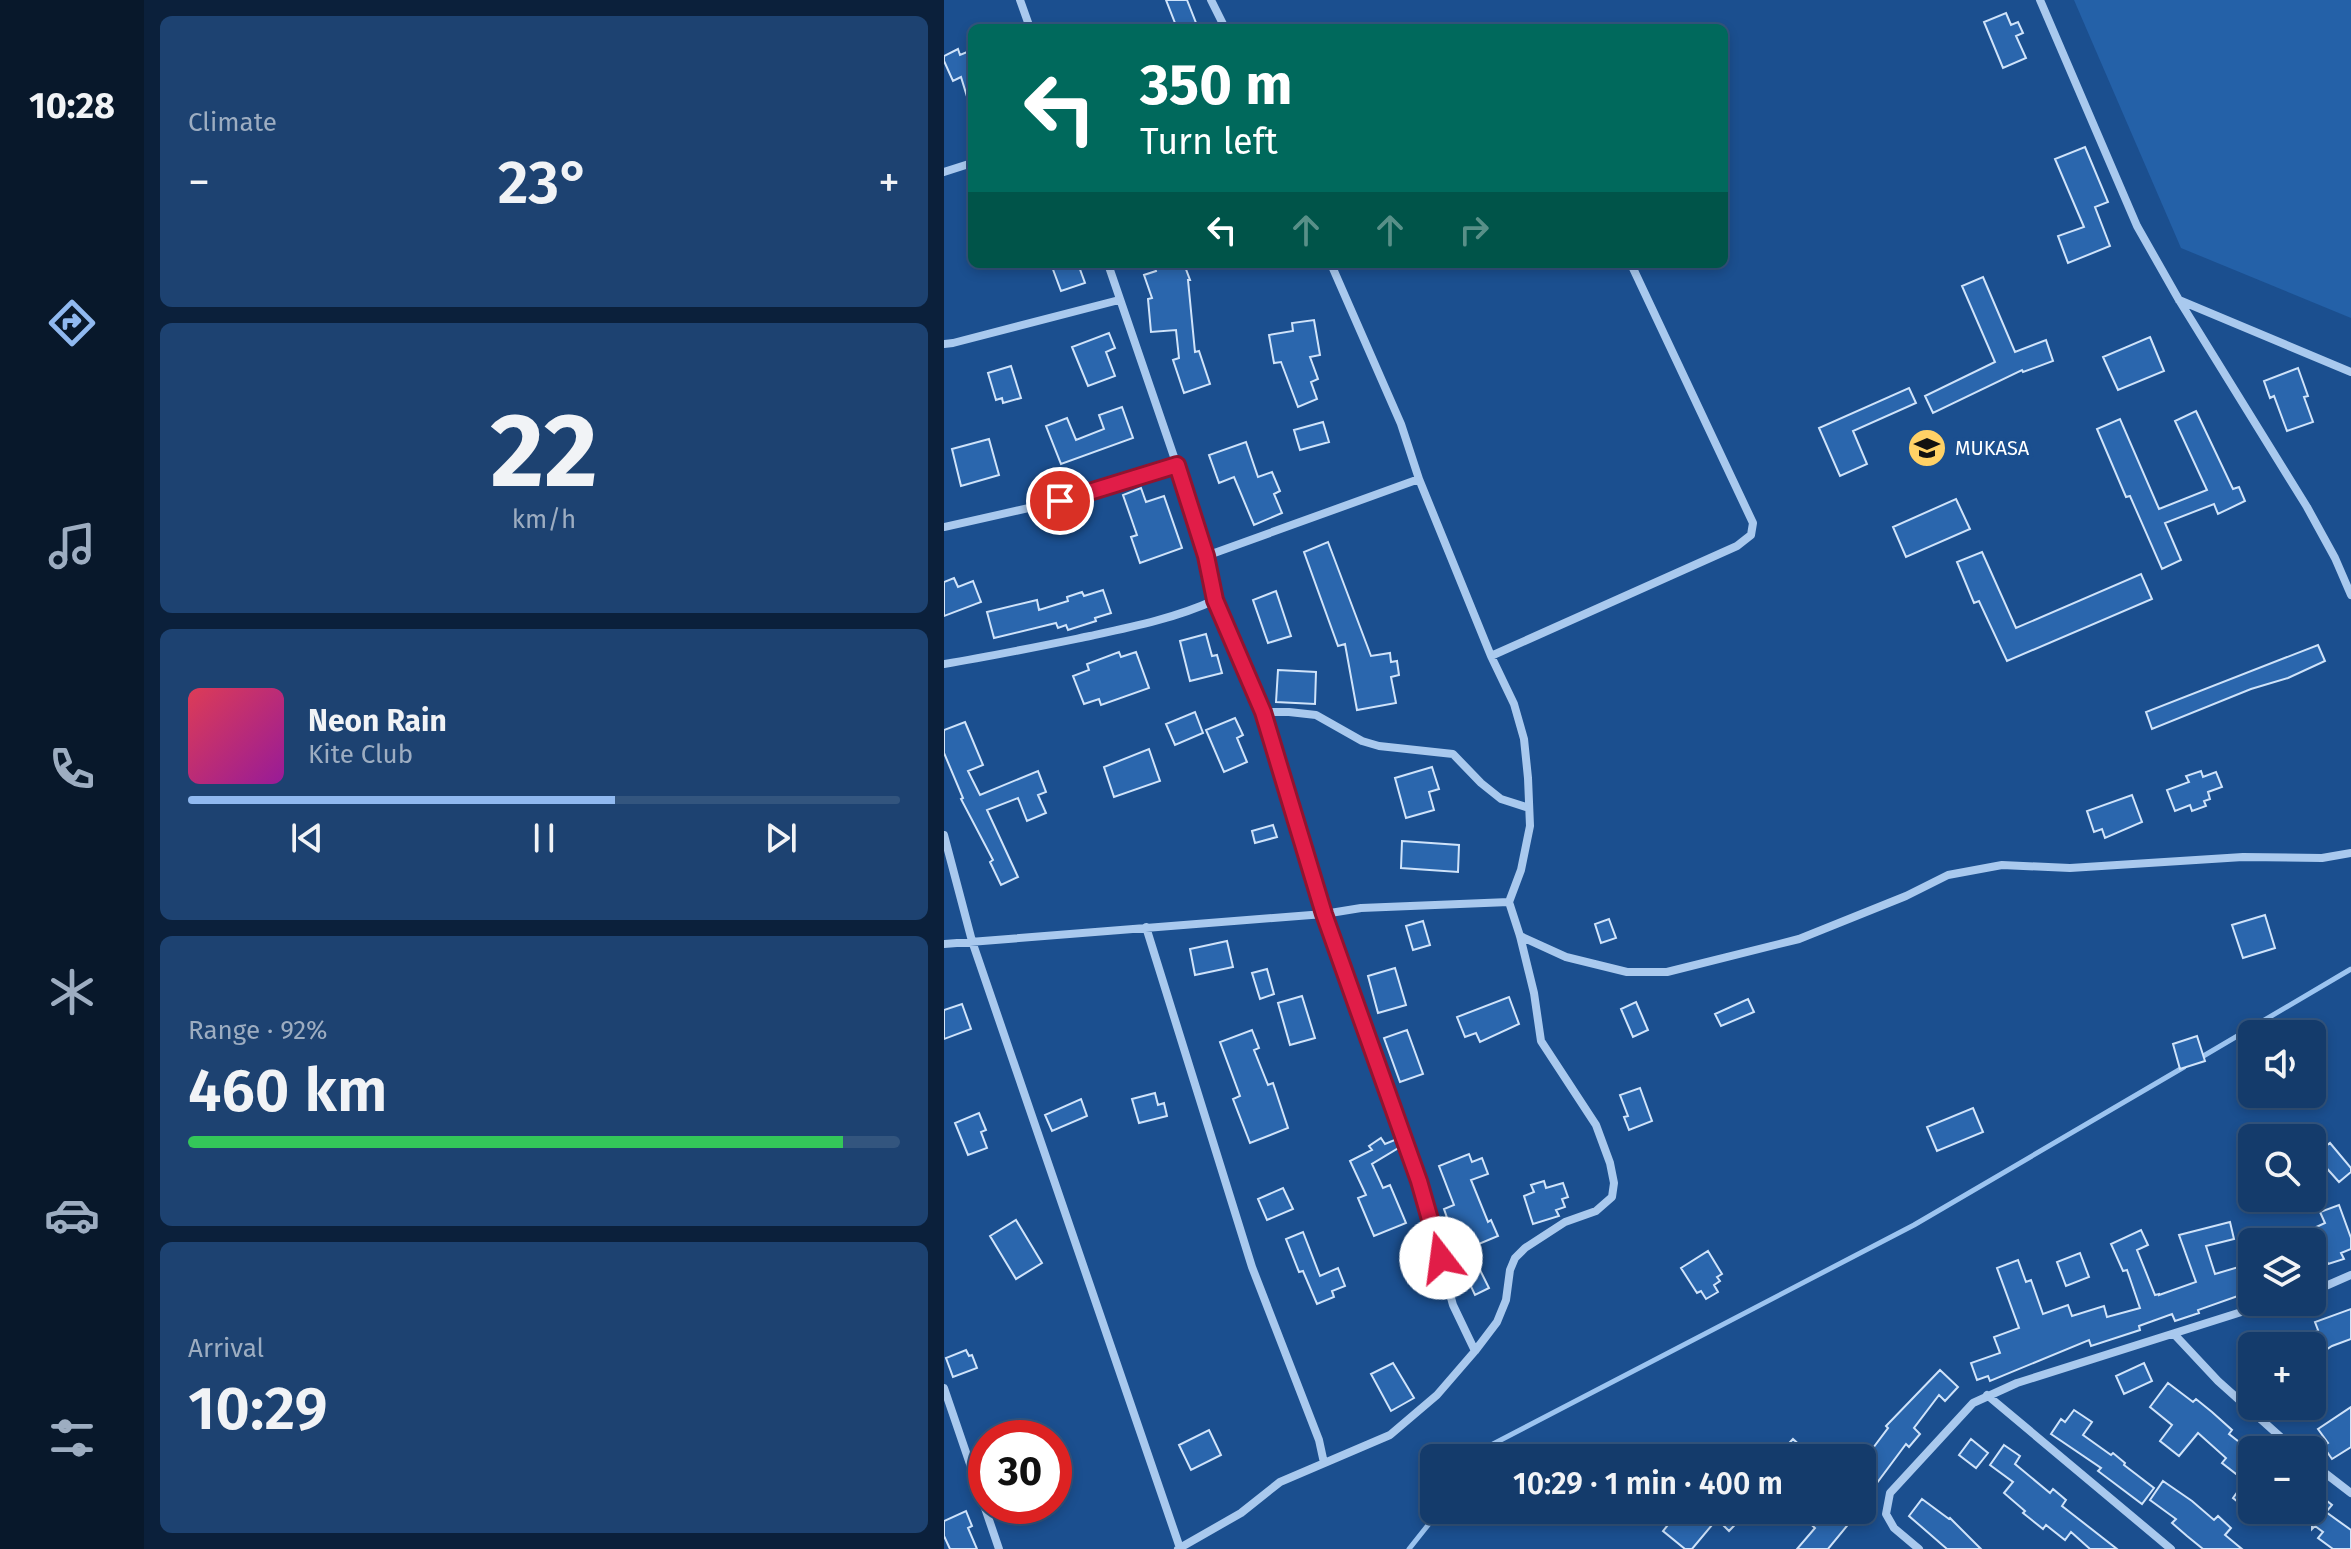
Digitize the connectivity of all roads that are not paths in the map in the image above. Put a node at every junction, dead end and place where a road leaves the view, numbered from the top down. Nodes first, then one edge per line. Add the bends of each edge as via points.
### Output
1 (1020, 0) edge
2 (1211, 0) edge
3 (2040, 0) edge
4 (1029, 24) edge
5 (1223, 24) edge
6 (968, 164) edge
7 (944, 172) edge
8 (1109, 268) edge
9 (1333, 268) edge
10 (1633, 268) edge
11 (1119, 300) junction
12 (2179, 300) junction
13 (944, 344) edge
14 (2351, 372) edge
15 (1177, 465) junction
16 (1419, 479) junction
17 (944, 527) edge
18 (1206, 556) junction
19 (2351, 595) edge
20 (1215, 600) junction
21 (1491, 656) junction
22 (944, 664) edge
23 (1263, 712) junction
24 (1529, 808) junction
25 (944, 835) edge
26 (2351, 853) edge
27 (1509, 902) junction
28 (1324, 914) junction
29 (1146, 927) junction
30 (1520, 936) junction
31 (972, 941) junction
32 (944, 944) edge
33 (2351, 1275) edge
34 (2326, 1286) edge
35 (2238, 1313) edge
36 (2174, 1334) junction
37 (1475, 1351) junction
38 (944, 1388) edge
39 (1987, 1395) junction
40 (2279, 1436) edge
41 (1324, 1463) junction
42 (2326, 1472) edge
43 (2349, 1487) edge
44 (999, 1549) edge
45 (1179, 1549) edge
46 (1919, 1549) edge
47 (2171, 1549) edge

1 - 4 street
2 - 5 street
3 - 12 street via 2137,226
6 - 7 street
8 - 11 street
9 - 16 street via 1401,424
10 - 21 street via 1753,523 1751,535 1737,546
11 - 13 street
11 - 15 street
12 - 14 street
12 - 19 street via 2307,507
15 - 17 street via 1060,501
15 - 18 street
16 - 18 street
16 - 21 street
18 - 20 street
20 - 22 street via 1121,629
20 - 23 street
21 - 24 street via 1524,739
23 - 24 street via 1316,715 1379,746 1453,754 1501,799
23 - 28 street
24 - 27 street via 1521,870
25 - 31 street
26 - 30 street via 2070,868 2002,865 1948,875 1799,939 1667,972 1627,972 1566,957
27 - 28 street
27 - 30 street
28 - 29 street
28 - 37 street via 1419,1181 1453,1305
29 - 31 street
29 - 41 street via 1252,1267
30 - 37 street via 1541,1041 1596,1125 1614,1183 1612,1197 1596,1211 1565,1222 1515,1258 1497,1322
31 - 32 street
31 - 45 street
33 - 34 street
35 - 36 street
36 - 39 street
36 - 40 street
37 - 41 street via 1437,1395 1390,1435
38 - 44 street
39 - 46 street via 1973,1403 1890,1493 1886,1514
39 - 47 street
41 - 45 street via 1280,1482 1241,1513
42 - 43 street

